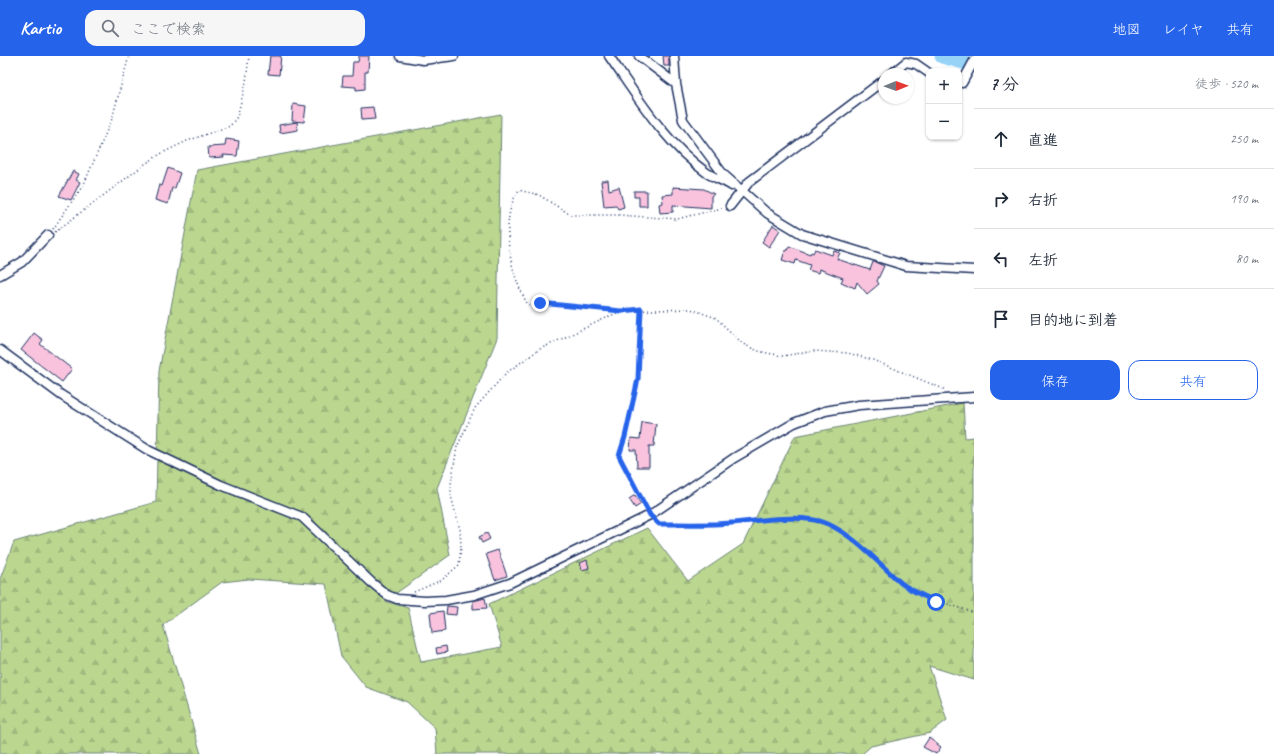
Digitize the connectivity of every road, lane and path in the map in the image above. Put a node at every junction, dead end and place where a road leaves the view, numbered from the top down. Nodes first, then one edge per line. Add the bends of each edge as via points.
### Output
1 (129, 56) edge
2 (249, 56) edge
3 (400, 56) edge
4 (454, 56) edge
5 (609, 56) edge
6 (639, 56) edge
7 (674, 56) edge
8 (974, 61) edge
9 (898, 68) edge
10 (926, 71) edge
11 (962, 80) edge
12 (676, 84) junction
13 (878, 85) edge
14 (742, 191) junction
15 (730, 206) joint
16 (48, 235) junction
17 (974, 270) edge
18 (0, 275) edge
19 (641, 309) junction
20 (621, 311) junction
21 (0, 350) edge
22 (951, 392) dead end
23 (974, 397) edge
24 (650, 515) junction
25 (410, 593) dead end
26 (974, 613) edge

1 - 16 path via 112,119 84,184
2 - 16 path via 246,82 237,116 230,126 162,153 60,230
3 - 4 street via 423,60
5 - 14 street via 658,126 681,151 707,172
6 - 12 street
7 - 12 street
8 - 11 street
9 - 10 street via 906,62 916,64
12 - 14 street via 683,120 723,174
13 - 14 street via 749,182
14 - 15 street
14 - 17 street via 767,212 802,234 906,266
15 - 20 path via 677,219 571,215 539,195 519,190 508,211 509,250 513,273 528,305 540,303
16 - 18 street via 22,262
19 - 20 path
19 - 22 path via 691,309 716,318 743,344 758,351 782,356 814,351 848,353 873,360
19 - 24 path via 638,379 619,456
20 - 25 path via 540,349 506,373 475,408 457,447 451,484 451,496 460,530 459,565 442,580
21 - 24 street via 61,395 148,450 221,485 302,517 371,582 387,595 398,599 446,600 474,595 510,582
23 - 24 street via 859,405 825,411 794,423 747,450
24 - 26 path via 659,524 732,523 757,519 811,520 827,524 872,556 902,584 936,602

